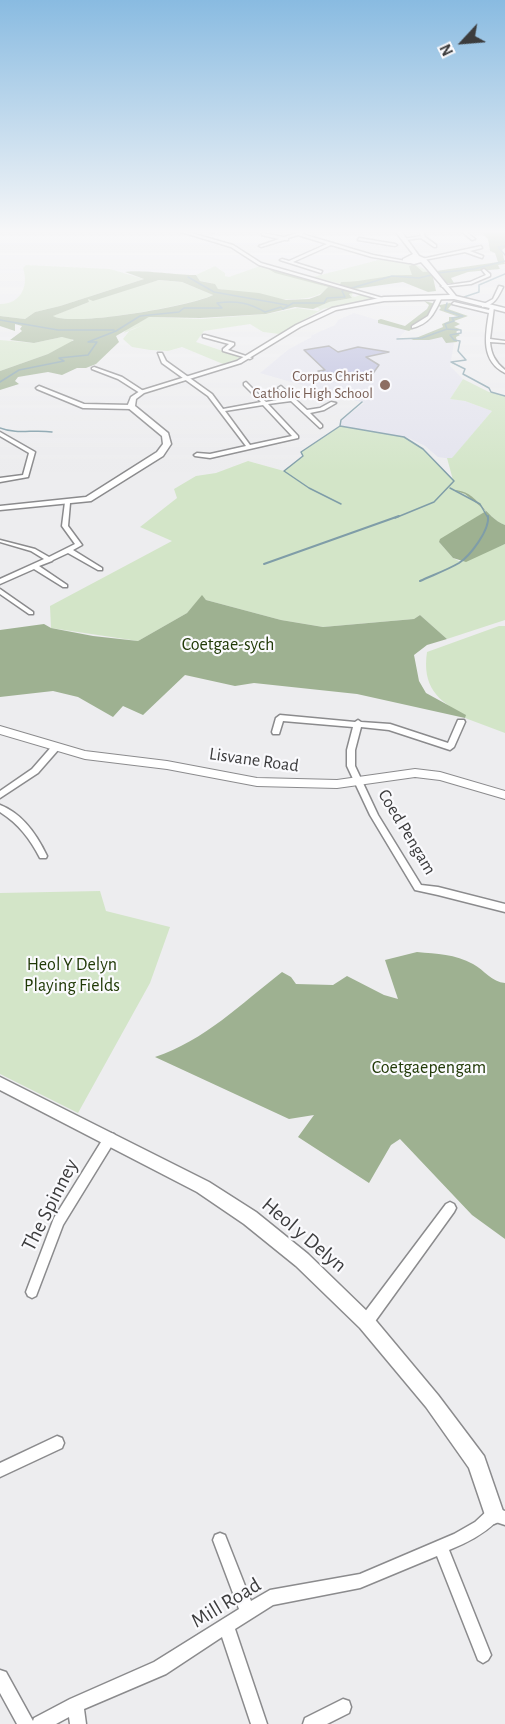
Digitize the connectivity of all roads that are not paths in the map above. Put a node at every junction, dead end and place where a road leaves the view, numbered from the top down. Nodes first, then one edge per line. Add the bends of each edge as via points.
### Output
1 (327, 311) edge
2 (433, 311) edge
3 (489, 311) edge
4 (414, 327) dead end
5 (205, 336) dead end
6 (489, 340) junction
7 (505, 342) edge
8 (160, 354) dead end
9 (250, 358) junction
10 (94, 368) dead end
11 (505, 372) edge
12 (188, 378) junction
13 (246, 384) dead end
14 (39, 388) dead end
15 (281, 388) dead end
16 (146, 390) junction
17 (291, 399) junction
18 (216, 402) junction
19 (265, 403) junction
20 (333, 403) dead end
21 (206, 404) dead end
22 (131, 406) junction
23 (224, 410) junction
24 (306, 412) junction
25 (320, 426) dead end
26 (0, 434) edge
27 (248, 446) junction
28 (197, 455) dead end
29 (0, 480) edge
30 (67, 503) junction
31 (0, 508) edge
32 (2, 541) dead end
33 (70, 551) junction
34 (50, 560) junction
35 (36, 567) junction
36 (100, 569) dead end
37 (0, 582) edge
38 (65, 586) dead end
39 (0, 591) edge
40 (31, 614) dead end
41 (461, 722) dead end
42 (358, 723) junction
43 (0, 730) edge
44 (276, 732) dead end
45 (56, 747) junction
46 (358, 781) junction
47 (0, 795) edge
48 (505, 795) edge
49 (0, 808) edge
50 (43, 856) dead end
51 (505, 908) edge
52 (0, 1083) edge
53 (110, 1138) junction
54 (450, 1209) dead end
55 (32, 1292) dead end
56 (366, 1322) junction
57 (57, 1443) dead end
58 (0, 1470) edge
59 (500, 1516) edge
60 (220, 1540) dead end
61 (441, 1548) junction
62 (247, 1611) junction
63 (225, 1625) junction
64 (483, 1655) dead end
65 (0, 1678) edge
66 (76, 1705) junction
67 (343, 1707) dead end
68 (26, 1724) edge
69 (40, 1724) edge
70 (78, 1724) edge
71 (259, 1724) edge
72 (311, 1724) edge

1 - 9 street
2 - 4 street
3 - 6 street
5 - 9 street via 232,344 224,349
6 - 7 street
6 - 11 street via 488,350 495,366
8 - 12 street via 164,362
9 - 12 street
10 - 16 street
12 - 16 street
12 - 18 street
13 - 19 street
14 - 22 street via 83,406
15 - 17 street
16 - 22 street via 133,398
17 - 19 street
17 - 24 street
18 - 21 street
18 - 23 street
19 - 23 street
19 - 27 street via 296,437
20 - 24 street
22 - 30 street via 162,430 167,439 165,449 98,495
23 - 27 street via 233,429
24 - 25 street
26 - 29 street via 32,452 26,476
27 - 28 street via 210,456
30 - 31 street
30 - 33 street via 65,526 80,543
32 - 34 street via 33,550
33 - 34 street
33 - 36 street
34 - 35 street
35 - 37 street
35 - 38 street
39 - 40 street
41 - 42 street via 450,747 399,729
42 - 44 street via 280,718
42 - 46 street, Coed Pengam via 351,766
43 - 45 main road, Lisvane Road
45 - 46 main road, Lisvane Road via 92,757 167,765 257,782 310,785
45 - 47 street via 34,771
46 - 48 main road, Lisvane Road via 430,774
46 - 51 street, Coed Pengam via 418,888
49 - 50 street via 24,825
52 - 53 street, Heol y Delyn
53 - 55 street, The Spinney via 58,1222
53 - 56 street, Heol y Delyn via 180,1173 250,1218 302,1260
54 - 56 street
56 - 59 street, Heol y Delyn via 411,1374 477,1463
57 - 58 street
59 - 61 street, Mill Road
60 - 62 street
61 - 62 street, Mill Road via 360,1581 280,1595
61 - 64 street
62 - 63 street, Mill Road
63 - 66 street, Mill Road via 160,1668
63 - 71 street
65 - 68 street
66 - 69 street, Mill Road
66 - 70 street
67 - 72 street

